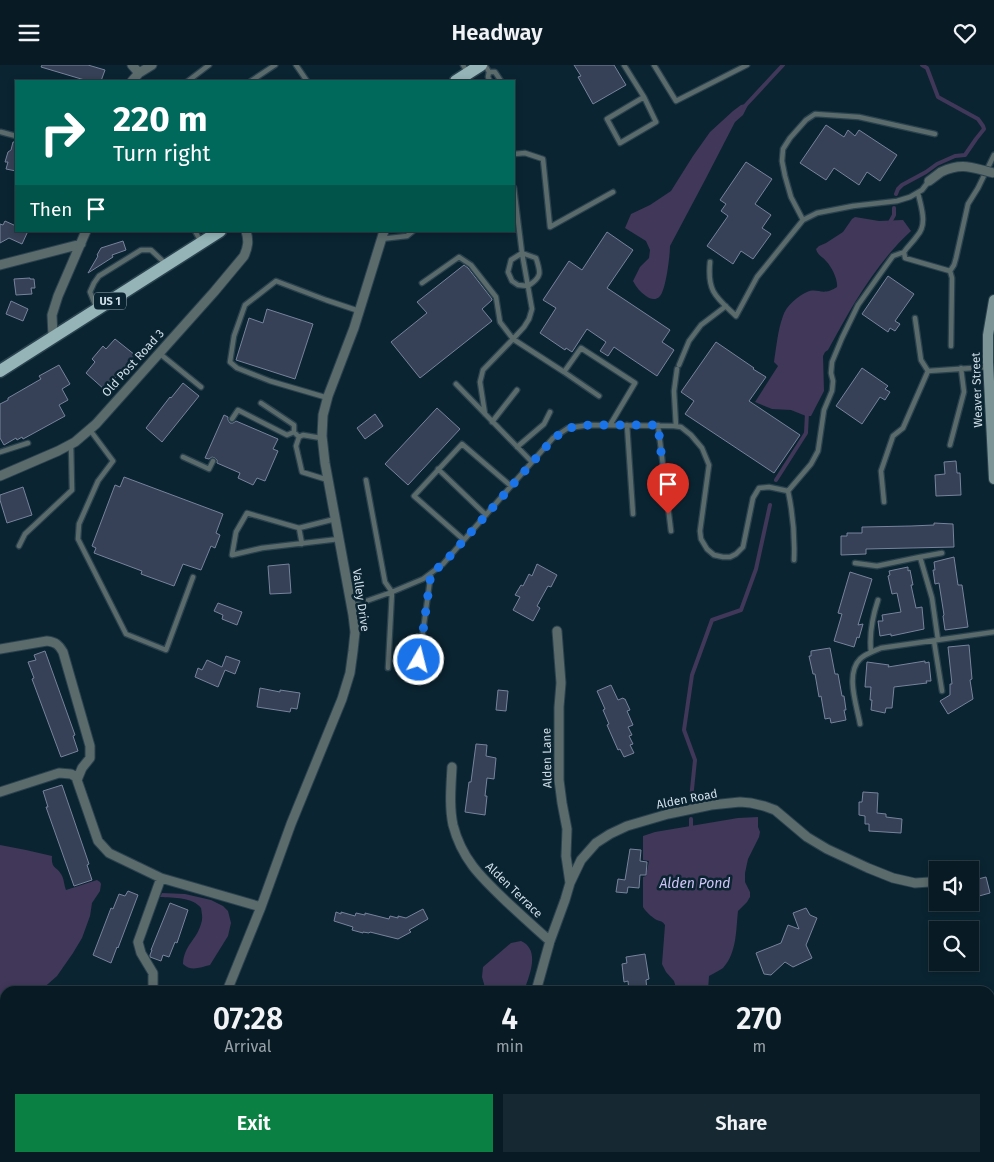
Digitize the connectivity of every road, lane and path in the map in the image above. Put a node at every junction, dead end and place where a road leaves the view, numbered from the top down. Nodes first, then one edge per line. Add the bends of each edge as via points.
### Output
1 (132, 65) edge
2 (152, 65) edge
3 (209, 65) edge
4 (275, 65) edge
5 (296, 65) edge
6 (485, 65) edge
7 (624, 65) edge
8 (654, 65) edge
9 (746, 65) edge
10 (465, 69) edge
11 (485, 69) edge
12 (139, 73) junction
13 (133, 80) edge
14 (189, 80) edge
15 (252, 80) edge
16 (306, 80) edge
17 (457, 80) edge
18 (500, 80) edge
19 (644, 97) junction
20 (1, 132) dead end
21 (935, 134) dead end
22 (15, 136) edge
23 (515, 154) edge
24 (994, 155) edge
25 (994, 173) edge
26 (929, 181) joint
27 (613, 192) dead end
28 (918, 193) junction
29 (515, 196) edge
30 (803, 220) junction
31 (86, 232) edge
32 (196, 232) edge
33 (218, 232) edge
34 (246, 232) edge
35 (412, 232) edge
36 (382, 235) edge
37 (201, 243) junction
38 (81, 244) junction
39 (904, 252) junction
40 (522, 253) junction
41 (710, 262) dead end
42 (0, 265) edge
43 (168, 265) junction
44 (950, 271) junction
45 (422, 283) dead end
46 (528, 286) junction
47 (994, 300) edge
48 (726, 307) junction
49 (97, 310) junction
50 (359, 311) junction
51 (915, 318) dead end
52 (53, 337) junction
53 (513, 339) junction
54 (951, 346) dead end
55 (159, 353) junction
56 (988, 367) junction
57 (961, 368) junction
58 (0, 371) edge
59 (928, 371) junction
60 (564, 372) junction
61 (456, 384) dead end
62 (201, 387) dead end
63 (517, 390) dead end
64 (599, 396) dead end
65 (328, 398) junction
66 (261, 403) dead end
67 (550, 412) dead end
68 (485, 414) junction
69 (232, 419) dead end
70 (492, 422) junction
71 (610, 425) junction
72 (627, 425) junction
73 (658, 425) junction
74 (676, 426) junction
75 (90, 430) junction
76 (294, 432) junction
77 (298, 437) junction
78 (323, 439) junction
79 (28, 443) dead end
80 (71, 444) junction
81 (950, 445) dead end
82 (517, 447) junction
83 (0, 452) edge
84 (183, 457) dead end
85 (212, 461) dead end
86 (532, 462) junction
87 (438, 469) junction
88 (0, 476) edge
89 (994, 479) edge
90 (328, 480) junction
91 (366, 480) dead end
92 (511, 486) junction
93 (788, 491) junction
94 (884, 501) dead end
95 (633, 513) dead end
96 (486, 515) junction
97 (335, 519) junction
98 (299, 528) junction
99 (670, 531) dead end
100 (339, 539) junction
101 (464, 540) junction
102 (302, 544) junction
103 (19, 546) dead end
104 (942, 553) dead end
105 (920, 557) junction
106 (794, 560) dead end
107 (855, 563) dead end
108 (431, 573) junction
109 (193, 577) dead end
110 (392, 592) junction
111 (878, 600) dead end
112 (352, 606) junction
113 (557, 631) dead end
114 (994, 632) edge
115 (936, 640) junction
116 (0, 649) edge
117 (871, 652) junction
118 (419, 660) dead end
119 (388, 668) dead end
120 (942, 691) dead end
121 (860, 724) dead end
122 (452, 767) dead end
123 (78, 778) junction
124 (0, 791) edge
125 (161, 878) junction
126 (929, 882) edge
127 (570, 883) junction
128 (261, 907) junction
129 (550, 941) junction
130 (153, 986) edge
131 (229, 986) edge
132 (537, 986) edge

1 - 12 street
2 - 12 street
3 - 14 lane
4 - 15 lane
5 - 16 lane
6 - 11 lane
7 - 19 lane
8 - 9 lane via 676,101
10 - 11 main road
10 - 17 main road
11 - 18 lane via 495,72
12 - 13 street
19 - 19 lane via 607,119 620,143 656,122
20 - 22 lane
21 - 30 lane via 859,117 816,113 806,120 783,149 785,176
23 - 27 lane via 525,153 544,159 550,227
24 - 44 lane via 968,204
25 - 26 street, bridge via 966,166 952,167
26 - 28 lane
28 - 30 lane via 896,201 817,213
28 - 39 lane via 924,220 918,235
29 - 40 lane
30 - 48 lane via 757,277 736,316
31 - 38 street
32 - 37 lane
33 - 37 main road, US 1
34 - 55 street, Old Post Road 3 via 248,240 244,256
35 - 36 lane via 406,236
36 - 50 street, Valley Drive
37 - 43 main road, US 1
38 - 42 street
38 - 52 street via 52,315
39 - 44 lane via 905,258
39 - 93 lane via 893,256 858,305 832,362 832,391 824,410 818,451
40 - 46 lane
40 - 46 lane via 536,258 540,271 537,280
40 - 46 lane via 511,260 508,272 512,281
41 - 48 lane via 710,285
43 - 49 main road, US 1
43 - 49 lane via 151,250 141,250 99,276 90,292
44 - 54 lane
45 - 53 lane via 459,257 471,265 496,297 500,322
46 - 53 lane via 532,309 524,327
47 - 56 street, Weaver Street via 988,335
48 - 74 lane via 701,325 689,341 678,367 674,391
49 - 52 main road, US 1
50 - 65 street, Valley Drive
50 - 65 lane via 276,281 246,305 234,336 230,362 238,368
51 - 59 lane via 921,360
52 - 58 main road, US 1
53 - 60 lane
53 - 68 lane via 482,370 480,382
55 - 62 lane
55 - 75 street, Old Post Road 3
56 - 57 lane
56 - 89 street, Weaver Street
57 - 59 lane
57 - 81 lane via 964,392
59 - 94 lane via 903,428 893,436 881,471
60 - 64 lane
60 - 71 lane via 581,348 635,383
61 - 68 lane
63 - 70 lane
65 - 78 street, Valley Drive
66 - 76 lane via 294,425
67 - 82 lane via 544,424
68 - 70 lane
69 - 76 lane via 238,409 287,435
70 - 82 lane
71 - 72 lane
71 - 86 lane via 568,428
72 - 73 lane
72 - 95 lane
73 - 74 lane
73 - 99 lane
74 - 93 lane via 691,435 702,448 709,465 700,531 701,539 714,555 730,557 743,547 753,498 759,488
75 - 80 street, Old Post Road 3
75 - 109 lane via 113,461 98,481 79,524 78,539 126,635 166,650
76 - 77 lane
77 - 78 lane
77 - 90 lane via 296,446 302,472
78 - 90 street, Valley Drive
79 - 83 lane
80 - 88 street, Old Post Road 3
80 - 103 lane via 72,491 25,534
82 - 86 lane
84 - 85 lane via 209,469
86 - 92 lane
87 - 92 lane via 462,444
87 - 96 lane
87 - 101 lane via 414,496
90 - 97 street, Valley Drive
91 - 110 lane via 385,582
92 - 96 lane
93 - 106 lane via 793,513
96 - 101 lane
97 - 98 lane
97 - 100 street, Valley Drive
98 - 102 lane
98 - 102 lane via 247,513 236,532 232,555
100 - 102 lane
100 - 112 street, Valley Drive
101 - 108 lane
104 - 105 lane
105 - 107 lane via 877,566
105 - 115 lane via 932,597
108 - 110 lane
108 - 118 lane
110 - 112 lane
110 - 119 lane
111 - 117 lane via 870,631
112 - 128 street, Valley Drive via 355,631 350,673
113 - 127 street, Alden Lane via 561,683 560,780
114 - 115 lane
115 - 117 lane
115 - 120 lane
116 - 123 street via 47,641 59,645 90,746 90,758
117 - 121 lane via 860,659 853,674
122 - 129 street, Alden Terrace via 453,824 467,860 484,881
123 - 124 street via 71,773 59,773
123 - 125 street via 98,841 109,853
125 - 128 street
125 - 130 street via 138,942 153,973
126 - 127 street, Alden Road via 915,883 875,871 820,845 775,810 740,802 668,814 610,834 596,843 581,860
127 - 129 street, Alden Road
128 - 131 street, Valley Drive
129 - 132 street, Alden Road

